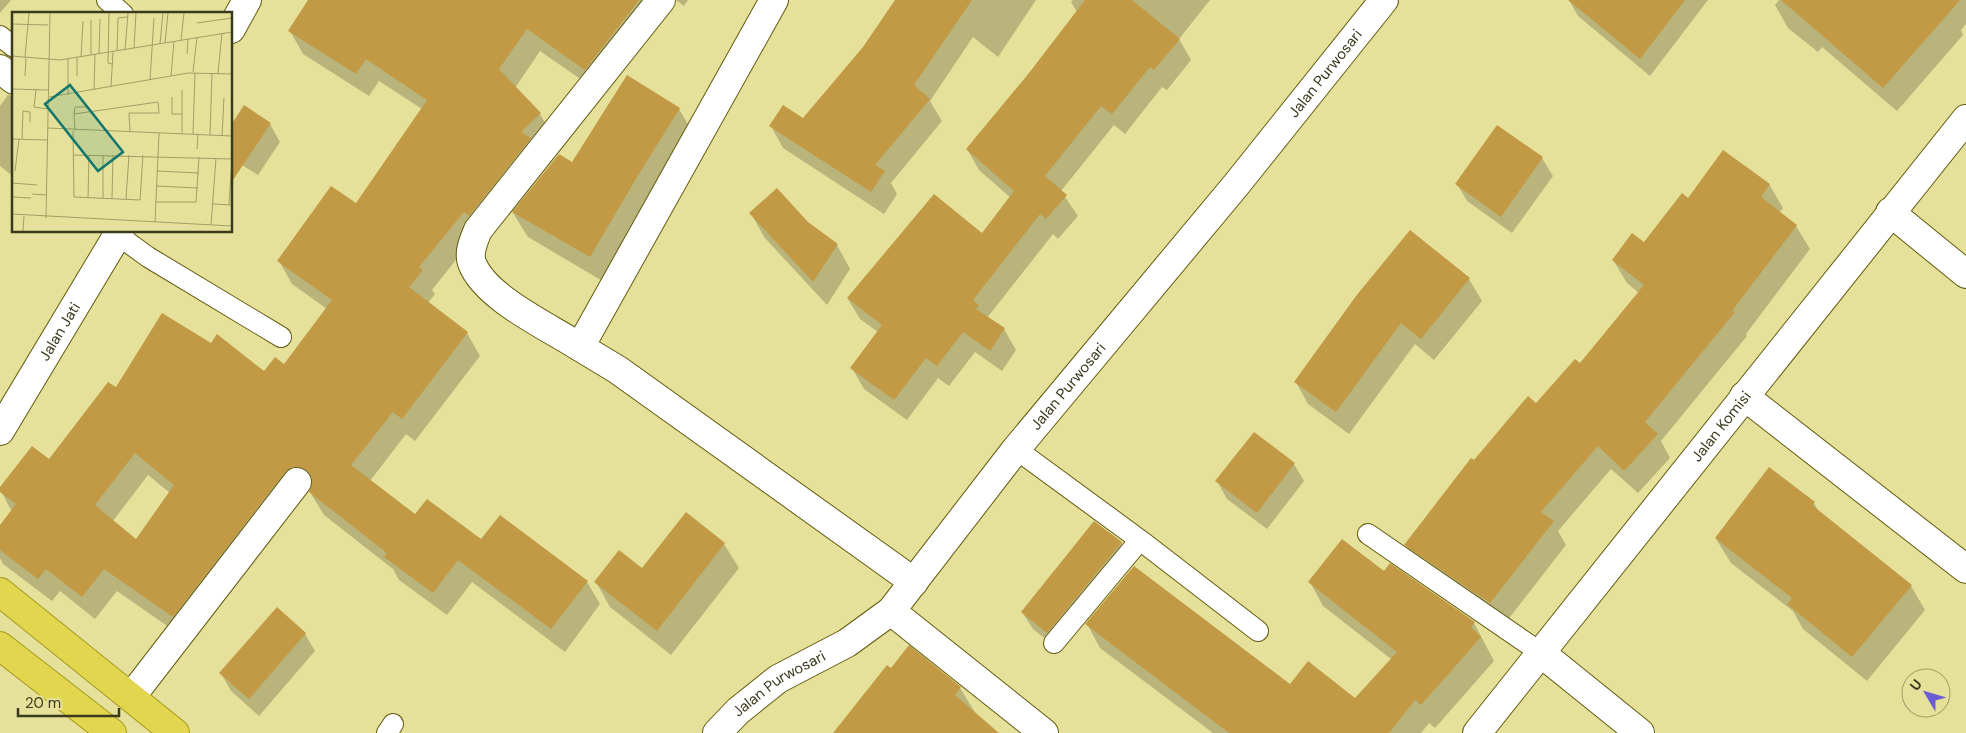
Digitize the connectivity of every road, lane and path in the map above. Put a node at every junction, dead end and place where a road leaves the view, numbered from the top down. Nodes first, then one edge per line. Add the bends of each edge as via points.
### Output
1 (107, 0) edge
2 (247, 0) edge
3 (661, 0) edge
4 (774, 0) edge
5 (1384, 0) edge
6 (121, 12) edge
7 (232, 27) edge
8 (0, 36) edge
9 (12, 45) edge
10 (0, 69) edge
11 (12, 78) edge
12 (1966, 119) edge
13 (1890, 212) junction
14 (119, 233) edge
15 (1966, 274) edge
16 (281, 337) dead end
17 (580, 346) junction
18 (1744, 396) junction
19 (0, 431) edge
20 (1016, 449) junction
21 (297, 482) dead end
22 (1368, 534) dead end
23 (1140, 540) junction
24 (1966, 569) edge
25 (914, 582) junction
26 (0, 592) edge
27 (891, 611) junction
28 (1258, 631) dead end
29 (1054, 643) dead end
30 (0, 646) edge
31 (1541, 652) junction
32 (131, 697) junction
33 (112, 733) edge
34 (176, 733) edge
35 (717, 733) edge
36 (1044, 733) edge
37 (1477, 733) edge
38 (1640, 733) edge

1 - 6 lane
2 - 7 street
3 - 17 street via 478,230 472,244 472,261 497,295
4 - 17 street
5 - 20 street, Jalan Purwosari
8 - 9 lane
10 - 11 street
12 - 13 street, Jalan Komisi
13 - 15 street
13 - 18 street, Jalan Komisi
14 - 16 lane via 148,257
14 - 19 street, Jalan Jati
17 - 25 street
18 - 24 street
18 - 31 street, Jalan Komisi
20 - 23 lane
20 - 25 street, Jalan Purwosari
21 - 32 street
22 - 31 lane
23 - 28 lane
23 - 29 lane
25 - 27 street, Jalan Purwosari
26 - 32 highway
27 - 35 street, Jalan Purwosari via 847,643 778,679 738,711
27 - 36 street
30 - 33 highway
31 - 37 street, Jalan Komisi
31 - 38 street
32 - 34 highway

